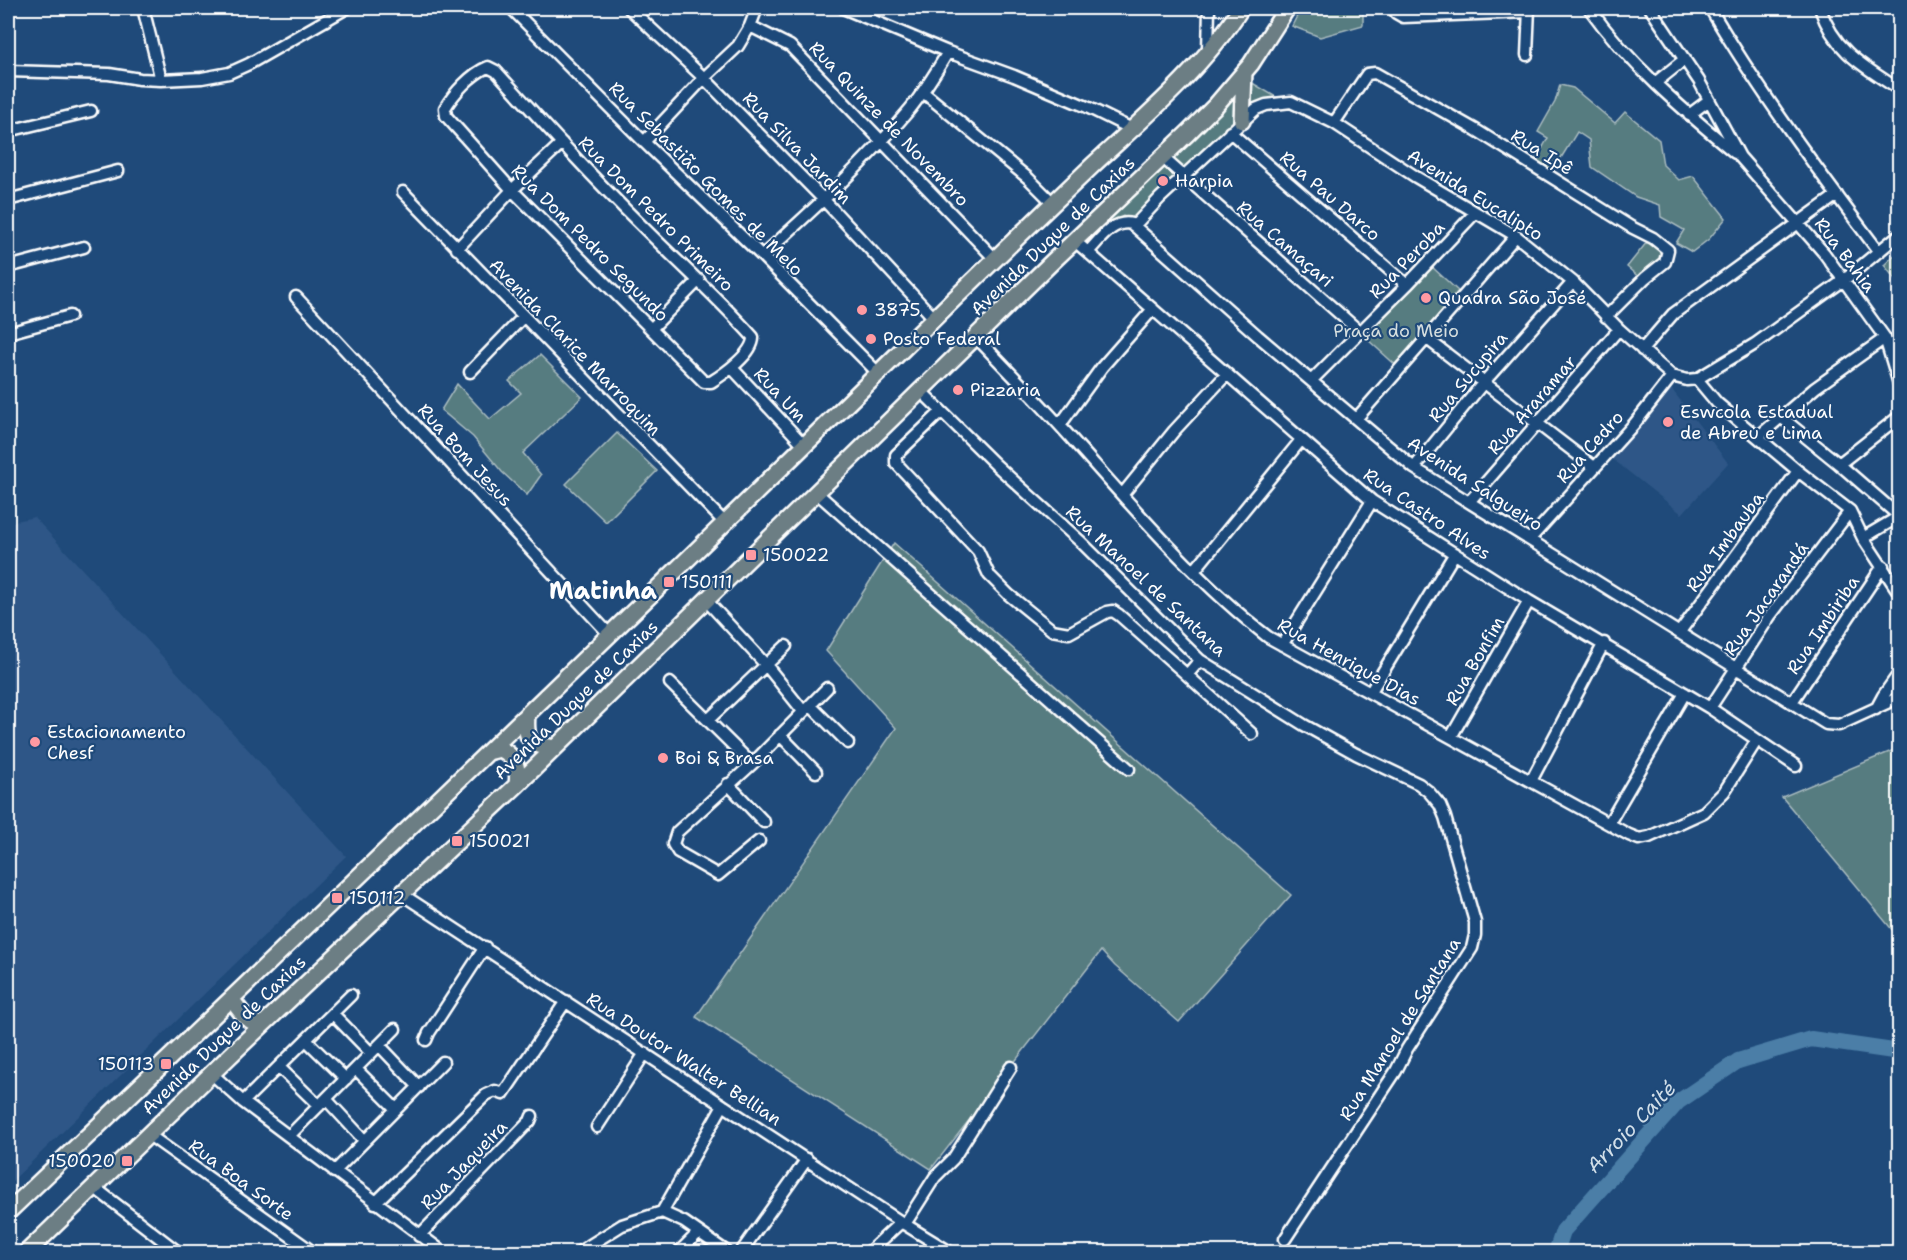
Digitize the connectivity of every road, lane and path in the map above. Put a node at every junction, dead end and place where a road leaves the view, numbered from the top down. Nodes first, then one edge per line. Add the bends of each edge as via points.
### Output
1 (143, 8) edge
2 (347, 8) edge
3 (511, 8) edge
4 (629, 8) edge
5 (757, 8) edge
6 (843, 8) edge
7 (1209, 8) edge
8 (1241, 8) edge
9 (1287, 8) edge
10 (1394, 8) edge
11 (1589, 8) edge
12 (1650, 8) edge
13 (1710, 8) edge
14 (1820, 8) edge
15 (1529, 10) edge
16 (750, 26) junction
17 (1208, 51) junction
18 (948, 52) junction
19 (1527, 55) dead end
20 (1685, 59) junction
21 (8, 71) edge
22 (496, 71) joint
23 (1244, 72) junction
24 (704, 78) junction
25 (161, 80) junction
26 (1655, 83) junction
27 (1899, 90) edge
28 (923, 92) junction
29 (1709, 100) junction
30 (91, 111) dead end
31 (1689, 115) junction
32 (1334, 123) junction
33 (1236, 126) junction
34 (1132, 129) junction
35 (8, 131) edge
36 (644, 142) junction
37 (882, 142) junction
38 (562, 143) junction
39 (1740, 157) junction
40 (1162, 158) junction
41 (118, 171) dead end
42 (1184, 177) junction
43 (512, 190) junction
44 (403, 192) dead end
45 (1837, 195) junction
46 (8, 200) edge
47 (824, 200) junction
48 (1053, 203) junction
49 (1475, 213) junction
50 (1800, 223) junction
51 (1134, 226) junction
52 (1899, 234) edge
53 (1516, 236) junction
54 (1075, 241) junction
55 (84, 247) dead end
56 (457, 249) junction
57 (1088, 252) junction
58 (1879, 252) junction
59 (762, 256) junction
60 (995, 258) junction
61 (8, 267) edge
62 (699, 280) junction
63 (1844, 280) junction
64 (1573, 282) junction
65 (1407, 285) junction
66 (296, 297) dead end
67 (1153, 309) junction
68 (70, 316) dead end
69 (523, 317) junction
70 (1606, 317) junction
71 (934, 318) junction
72 (651, 329) junction
73 (1619, 329) junction
74 (1359, 331) junction
75 (8, 333) edge
76 (976, 337) junction
77 (1426, 338) junction
78 (1885, 338) junction
79 (1642, 350) junction
80 (732, 368) junction
81 (470, 372) dead end
82 (878, 373) junction
83 (1227, 374) junction
84 (1672, 376) junction
85 (1697, 379) junction
86 (716, 380) joint
87 (1312, 380) junction
88 (1484, 382) junction
89 (1899, 387) edge
90 (921, 391) junction
91 (941, 412) junction
92 (1899, 416) edge
93 (1781, 417) junction
94 (1356, 419) junction
95 (1538, 424) junction
96 (1060, 425) junction
97 (1759, 436) junction
98 (1301, 440) junction
99 (804, 445) junction
100 (1839, 464) junction
101 (1594, 467) junction
102 (1414, 468) junction
103 (1798, 471) junction
104 (817, 493) junction
105 (1122, 495) junction
106 (1372, 501) junction
107 (1469, 502) junction
108 (1850, 511) junction
109 (1899, 516) edge
110 (725, 523) junction
111 (1863, 538) junction
112 (1530, 539) junction
113 (1455, 553) junction
114 (1883, 566) junction
115 (1194, 571) junction
116 (1899, 594) edge
117 (706, 600) junction
118 (1529, 601) junction
119 (1679, 633) junction
120 (610, 635) junction
121 (1604, 644) junction
122 (1282, 645) junction
123 (786, 646) dead end
124 (1200, 660) junction
125 (766, 665) junction
126 (1737, 668) junction
127 (1899, 672) edge
128 (1186, 675) junction
129 (670, 684) dead end
130 (827, 688) dead end
131 (1370, 693) junction
132 (1685, 693) junction
133 (1899, 697) edge
134 (1792, 702) junction
135 (807, 708) junction
136 (1710, 708) junction
137 (1876, 709) junction
138 (527, 714) junction
139 (708, 720) junction
140 (1252, 734) dead end
141 (780, 735) junction
142 (1451, 737) junction
143 (1757, 740) junction
144 (848, 743) dead end
145 (555, 748) junction
146 (488, 752) junction
147 (752, 764) junction
148 (1796, 766) dead end
149 (1129, 769) dead end
150 (816, 772) dead end
151 (1531, 781) junction
152 (728, 784) junction
153 (517, 785) junction
154 (764, 822) dead end
155 (1609, 823) junction
156 (759, 841) dead end
157 (400, 893) junction
158 (485, 947) junction
159 (351, 995) dead end
160 (231, 999) junction
161 (566, 1001) junction
162 (333, 1014) junction
163 (260, 1026) junction
164 (395, 1029) dead end
165 (306, 1040) junction
166 (426, 1040) dead end
167 (375, 1049) junction
168 (645, 1053) junction
169 (443, 1062) dead end
170 (1011, 1066) dead end
171 (279, 1067) junction
172 (356, 1069) junction
173 (211, 1073) junction
174 (346, 1079) junction
175 (419, 1087) junction
176 (243, 1102) junction
177 (322, 1103) junction
178 (723, 1105) junction
179 (396, 1109) junction
180 (532, 1116) dead end
181 (597, 1127) dead end
182 (149, 1135) junction
183 (289, 1136) junction
184 (364, 1140) junction
185 (807, 1159) junction
186 (334, 1172) junction
187 (95, 1188) junction
188 (375, 1203) junction
189 (8, 1212) edge
190 (662, 1212) junction
191 (903, 1223) junction
192 (698, 1233) junction
193 (419, 1236) junction
194 (1285, 1239) dead end
195 (27, 1252) edge
196 (178, 1252) edge
197 (313, 1252) edge
198 (443, 1252) edge
199 (579, 1252) edge
200 (679, 1252) edge
201 (728, 1252) edge
202 (741, 1252) edge
203 (869, 1252) edge
204 (950, 1252) edge

1 - 25 street
2 - 25 street via 228,73
3 - 36 street, Rua Sebastião Gomes de Melo
4 - 24 street, Rua Silva Jardim
5 - 16 street
6 - 18 street
7 - 17 street
8 - 17 highway, Avenida Duque de Caxias
9 - 23 highway, Avenida Duque de Caxias
10 - 15 street via 1403,17
11 - 26 street, Rua Bahia
12 - 20 street, Rua Bahia
13 - 45 street via 1770,103
14 - 27 street via 1826,27 1842,49
15 - 19 street
16 - 24 street via 738,46
16 - 37 street, Rua Quinze de Novembro via 790,46
17 - 34 highway, Avenida Duque de Caxias
18 - 28 street
18 - 34 street via 1014,75
20 - 26 street
20 - 29 street, Rua Bahia
21 - 25 street
22 - 38 street, Rua Dom Pedro Primeiro
22 - 43 street, Rua Dom Pedro Segundo via 488,67 469,80 445,110
23 - 33 highway
23 - 40 highway, Avenida Duque de Caxias
24 - 36 street
24 - 47 street, Rua Silva Jardim
26 - 31 street, Rua Bahia
28 - 37 street
28 - 48 street
29 - 31 street
29 - 39 street, Rua Bahia
30 - 35 street
31 - 39 street, Rua Bahia
32 - 33 street, Avenida Eucalipto via 1291,102 1266,105
32 - 49 street, Avenida Eucalipto
32 - 70 street, Rua Ipê via 1367,74 1375,73 1653,238 1668,250 1665,262
33 - 42 street, Avenida Eucalipto
33 - 65 street, Rua Pau Darco
34 - 48 highway, Avenida Duque de Caxias
36 - 59 street, Rua Sebastião Gomes de Melo
37 - 47 street
37 - 60 street, Rua Quinze de Novembro
38 - 43 street
38 - 62 street, Rua Dom Pedro Primeiro
39 - 50 street, Rua Bahia
40 - 42 street, Rua Camaçari
40 - 54 highway, Avenida Duque de Caxias
41 - 46 street
42 - 51 street, Avenida Eucalipto
42 - 74 street, Rua Camaçari
43 - 56 street
43 - 72 street, Rua Dom Pedro Segundo
44 - 56 street, Avenida Clarice Marroquim
45 - 50 street
45 - 58 street
47 - 59 street
47 - 71 street, Rua Silva Jardim
48 - 60 highway, Avenida Duque de Caxias
49 - 53 street, Avenida Eucalipto
49 - 65 street, Rua Peroba
50 - 63 street, Rua Bahia
50 - 79 street via 1672,314
51 - 57 street via 1115,226
51 - 87 street, Avenida Salgueiro
52 - 58 street
53 - 64 street, Avenida Eucalipto
53 - 77 street
54 - 57 street, Rua Castro Alves
54 - 76 highway, Avenida Duque de Caxias
55 - 61 street
56 - 69 street, Avenida Clarice Marroquim
57 - 67 street, Rua Castro Alves
58 - 63 street
59 - 82 street, Rua Sebastião Gomes de Melo
60 - 71 highway, Avenida Duque de Caxias
62 - 72 street
62 - 80 street, Rua Dom Pedro Primeiro via 753,337 751,348
63 - 78 street, Rua Bahia
63 - 85 street via 1755,344
64 - 70 street, Avenida Eucalipto
64 - 88 street, Rua Sucupira
65 - 74 street, Rua Peroba
66 - 120 street, Rua Bom Jesus
67 - 83 street, Rua Castro Alves
67 - 96 street via 1102,367
68 - 75 street
69 - 81 street
69 - 110 street, Avenida Clarice Marroquim
70 - 73 street, Avenida Eucalipto
71 - 82 highway, Avenida Duque de Caxias
72 - 86 street, Rua Dom Pedro Segundo via 704,382
73 - 79 street, Avenida Eucalipto
73 - 95 street, Rua Araramar
74 - 87 street, Rua Peroba
76 - 90 highway, Avenida Duque de Caxias
76 - 96 street, Rua Henrique Dias
77 - 88 street
77 - 94 street
78 - 89 street, Rua Bahia
78 - 93 street
79 - 84 street, Avenida Eucalipto
80 - 86 street, Rua Dom Pedro Primeiro
80 - 99 street, Rua Um
82 - 99 highway, Avenida Duque de Caxias
83 - 98 street, Rua Castro Alves
83 - 105 street
84 - 85 street
84 - 101 street, Rua Cedro
85 - 97 street via 1717,403
87 - 94 street, Avenida Salgueiro
88 - 95 street
88 - 102 street, Rua Sucupira
90 - 91 street, Rua Manoel de Santana
90 - 104 highway, Avenida Duque de Caxias
91 - 124 street, Rua Manoel de Santana
91 - 128 street via 896,455 896,463 978,551 989,575 1055,632 1069,633 1113,611
92 - 100 street
93 - 97 street
93 - 100 street
94 - 102 street, Avenida Salgueiro
95 - 101 street
95 - 107 street, Rua Araramar
96 - 105 street, Rua Henrique Dias
97 - 103 street
98 - 106 street, Rua Castro Alves
98 - 115 street
99 - 110 highway, Avenida Duque de Caxias
100 - 109 street
101 - 112 street, Rua Cedro
102 - 107 street, Avenida Salgueiro
103 - 108 street
103 - 119 street, Rua Imbauba
104 - 117 highway, Avenida Duque de Caxias
104 - 149 street
105 - 115 street, Rua Henrique Dias
106 - 113 street, Rua Castro Alves
106 - 122 street
107 - 112 street, Avenida Salgueiro
108 - 111 street
108 - 126 street, Rua Jacarandá via 1770,616
109 - 111 street
110 - 120 highway, Avenida Duque de Caxias
111 - 114 street
112 - 119 street, Avenida Salgueiro
113 - 118 street, Rua Castro Alves
113 - 131 street
114 - 116 street
114 - 134 street, Rua Imbiriba
115 - 122 street, Rua Henrique Dias via 1228,606
117 - 125 street
117 - 145 highway, Avenida Duque de Caxias
118 - 121 street, Rua Castro Alves
118 - 142 street, Rua Bonfim
119 - 126 street, Avenida Salgueiro
120 - 138 highway, Avenida Duque de Caxias
121 - 132 street, Rua Castro Alves
121 - 151 street
122 - 131 street, Rua Henrique Dias
123 - 125 street
124 - 128 street
124 - 194 street, Rua Manoel de Santana via 1304,725 1429,792 1445,818 1475,922 1472,948
125 - 135 street
125 - 139 street
126 - 134 street, Avenida Salgueiro
126 - 136 street, Rua Jacarandá
127 - 137 street
128 - 140 street
129 - 139 street
130 - 135 street
131 - 142 street, Rua Henrique Dias
132 - 136 street, Rua Castro Alves
132 - 155 street
133 - 137 street
134 - 137 street, Avenida Salgueiro via 1831,725
135 - 141 street
135 - 144 street
136 - 143 street, Rua Castro Alves
138 - 145 highway via 526,734 530,741
138 - 146 highway, Avenida Duque de Caxias
139 - 147 street
141 - 147 street
141 - 150 street
142 - 151 street, Rua Henrique Dias
143 - 148 street, Rua Castro Alves
143 - 155 street, Rua Henrique Dias via 1724,792 1704,812 1643,839
145 - 153 highway, Avenida Duque de Caxias
146 - 153 highway via 500,749 513,757
146 - 160 highway, Avenida Duque de Caxias
147 - 152 street
151 - 155 street, Rua Henrique Dias
152 - 154 street
152 - 156 street via 677,832 674,848 718,875
153 - 157 highway, Avenida Duque de Caxias
157 - 158 street, Rua Doutor Walter Bellian
157 - 163 highway, Avenida Duque de Caxias
158 - 161 street, Rua Doutor Walter Bellian
158 - 166 street
159 - 162 street
160 - 163 highway via 245,1017
160 - 189 highway, Avenida Duque de Caxias
161 - 168 street, Rua Doutor Walter Bellian
161 - 188 street via 498,1093 486,1095
162 - 165 street
162 - 167 street
163 - 173 highway, Avenida Duque de Caxias
164 - 167 street
165 - 171 street
165 - 174 street
167 - 172 street
167 - 175 street
168 - 178 street, Rua Doutor Walter Bellian
168 - 181 street
169 - 175 street
170 - 191 street via 953,1159
171 - 176 street
171 - 177 street
172 - 174 street
172 - 179 street
173 - 176 street
173 - 182 highway, Avenida Duque de Caxias
174 - 177 street
175 - 179 street
176 - 183 street
177 - 183 street
177 - 184 street
178 - 185 street, Rua Doutor Walter Bellian
178 - 190 street
179 - 184 street
180 - 193 street, Rua Jaqueira
182 - 187 highway, Avenida Duque de Caxias
182 - 197 street, Rua Boa Sorte
183 - 186 street
184 - 186 street
185 - 191 street, Rua Doutor Walter Bellian
185 - 202 street
186 - 188 street
187 - 195 highway, Avenida Duque de Caxias
187 - 196 street
188 - 193 street
190 - 192 street
190 - 199 street via 622,1226
191 - 203 street
191 - 204 street, Rua Doutor Walter Bellian
192 - 200 street
192 - 201 street
193 - 198 street

